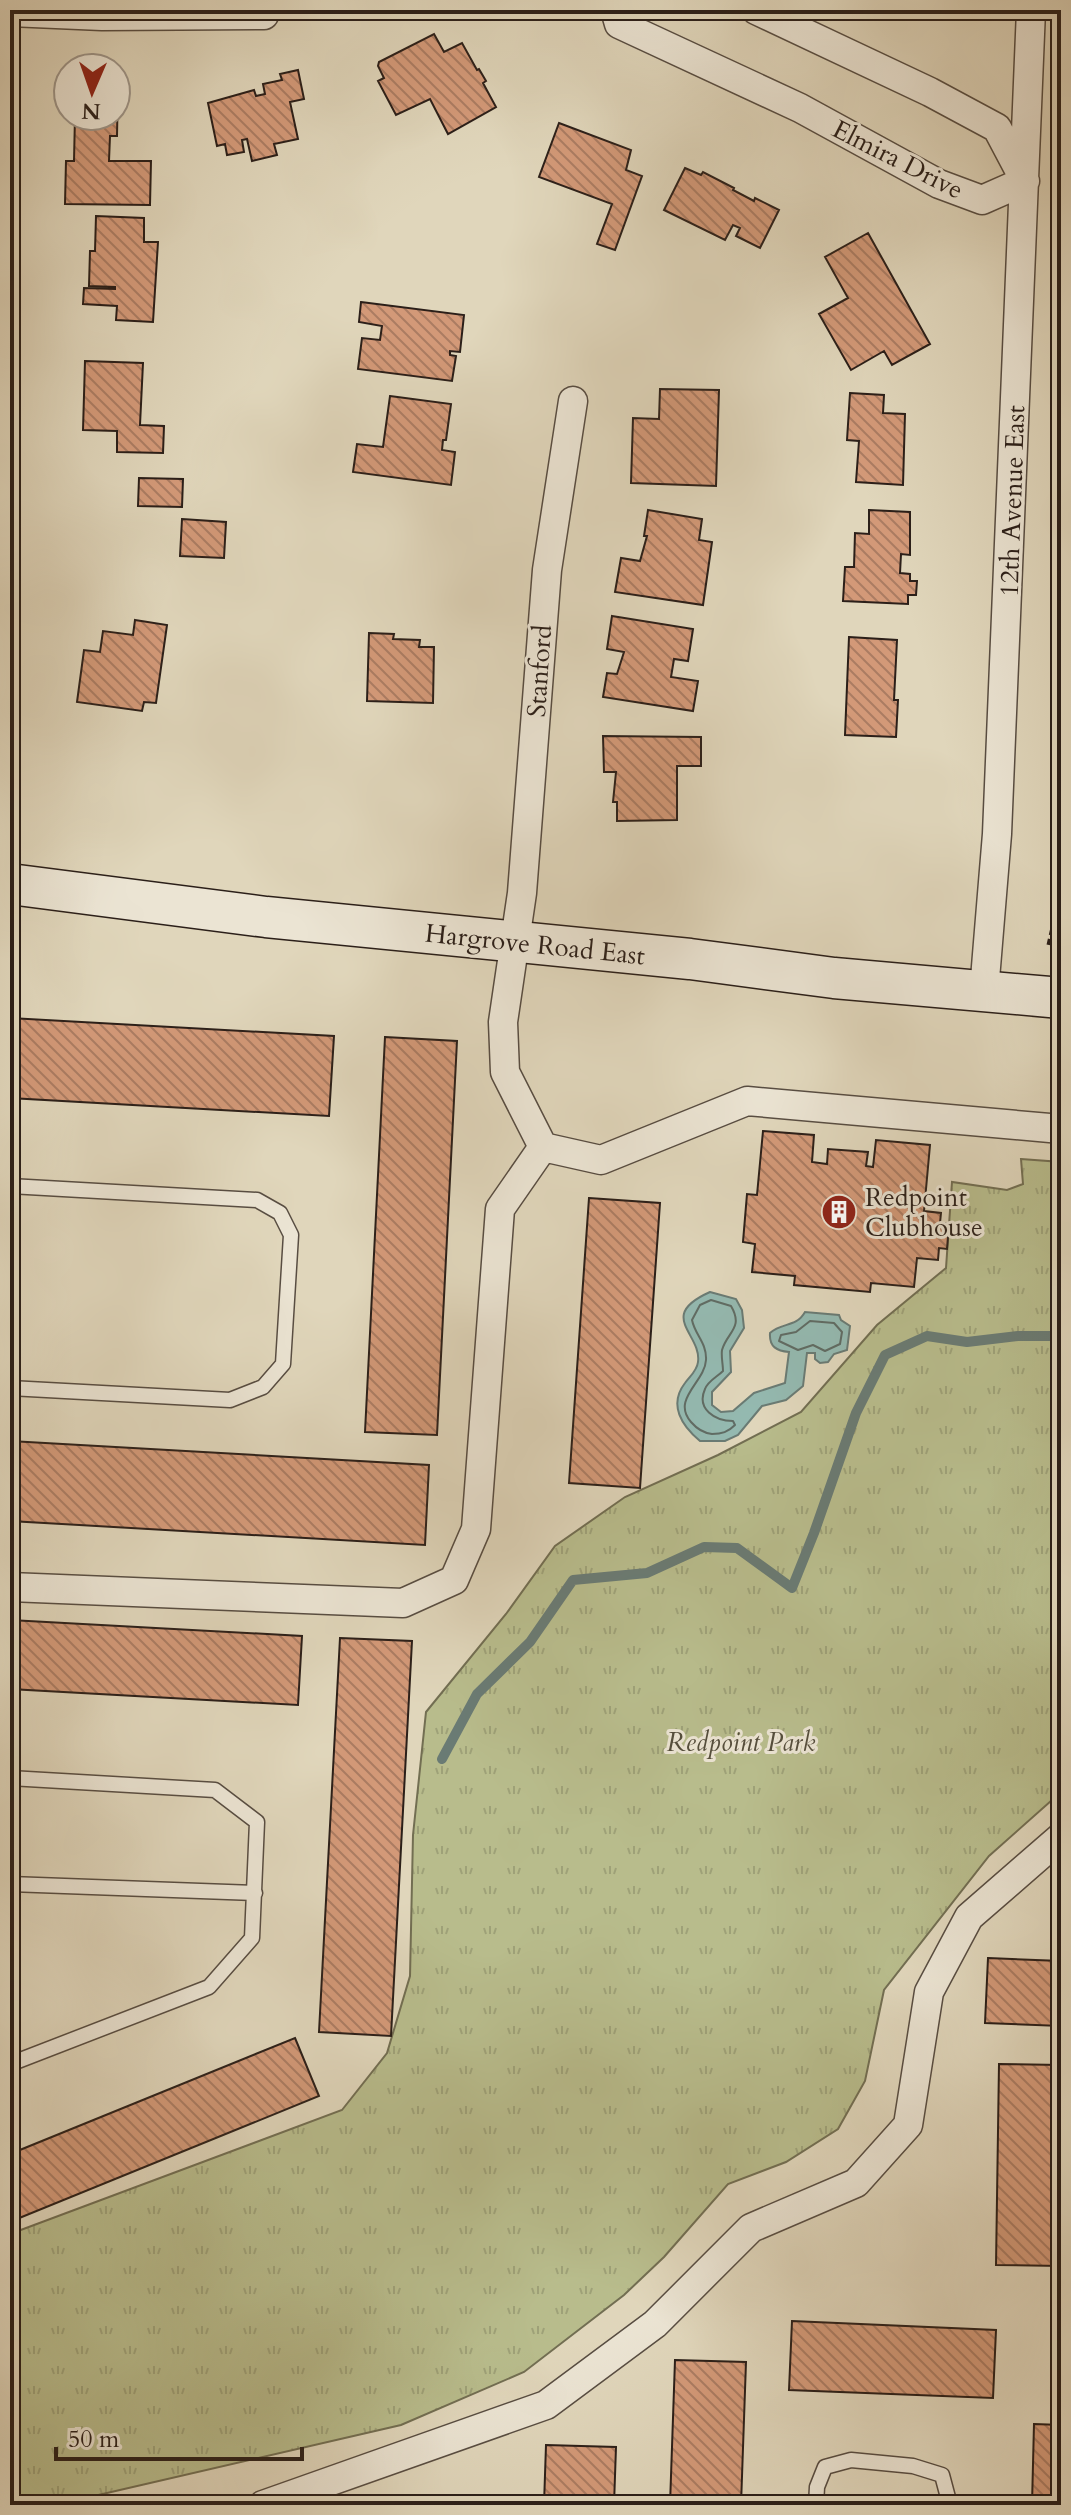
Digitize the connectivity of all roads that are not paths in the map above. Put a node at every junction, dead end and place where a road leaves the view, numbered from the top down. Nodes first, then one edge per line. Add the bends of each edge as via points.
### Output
1 (615, 10) edge
2 (756, 10) edge
3 (1031, 10) edge
4 (10, 12) edge
5 (264, 15) dead end
6 (1025, 181) junction
7 (573, 401) dead end
8 (10, 884) edge
9 (516, 942) junction
10 (984, 991) junction
11 (1061, 998) edge
12 (1061, 1129) edge
13 (543, 1147) junction
14 (10, 1186) edge
15 (10, 1388) edge
16 (10, 1587) edge
17 (10, 1778) edge
18 (1061, 1837) edge
19 (10, 1884) edge
20 (255, 1893) junction
21 (10, 2064) edge
22 (263, 2505) edge
23 (816, 2505) edge
24 (950, 2505) edge

1 - 6 street, Elmira Drive via 619,24 800,108 939,184 982,200
2 - 6 street via 997,128
3 - 6 street, 12th Avenue East
4 - 5 street
6 - 10 street, 12th Avenue East via 997,834
7 - 9 street, Stanford via 547,570
8 - 9 main road, Hargrove Road East
9 - 10 main road, Hargrove Road East
9 - 13 street, Stanford via 503,1022 505,1072
10 - 11 main road, Hargrove Road East
12 - 13 street via 747,1101 601,1160
13 - 16 street via 500,1209 476,1529 454,1580 403,1603
14 - 15 lane via 257,1200 280,1213 291,1235 283,1364 263,1387 230,1400
17 - 20 lane via 215,1790 257,1822
18 - 22 street via 969,1917 929,1992 908,2125 856,2183 751,2228 655,2324 546,2405
19 - 20 lane
20 - 21 lane via 252,1938 209,1987
23 - 24 lane via 825,2467 851,2460 913,2466 942,2475

